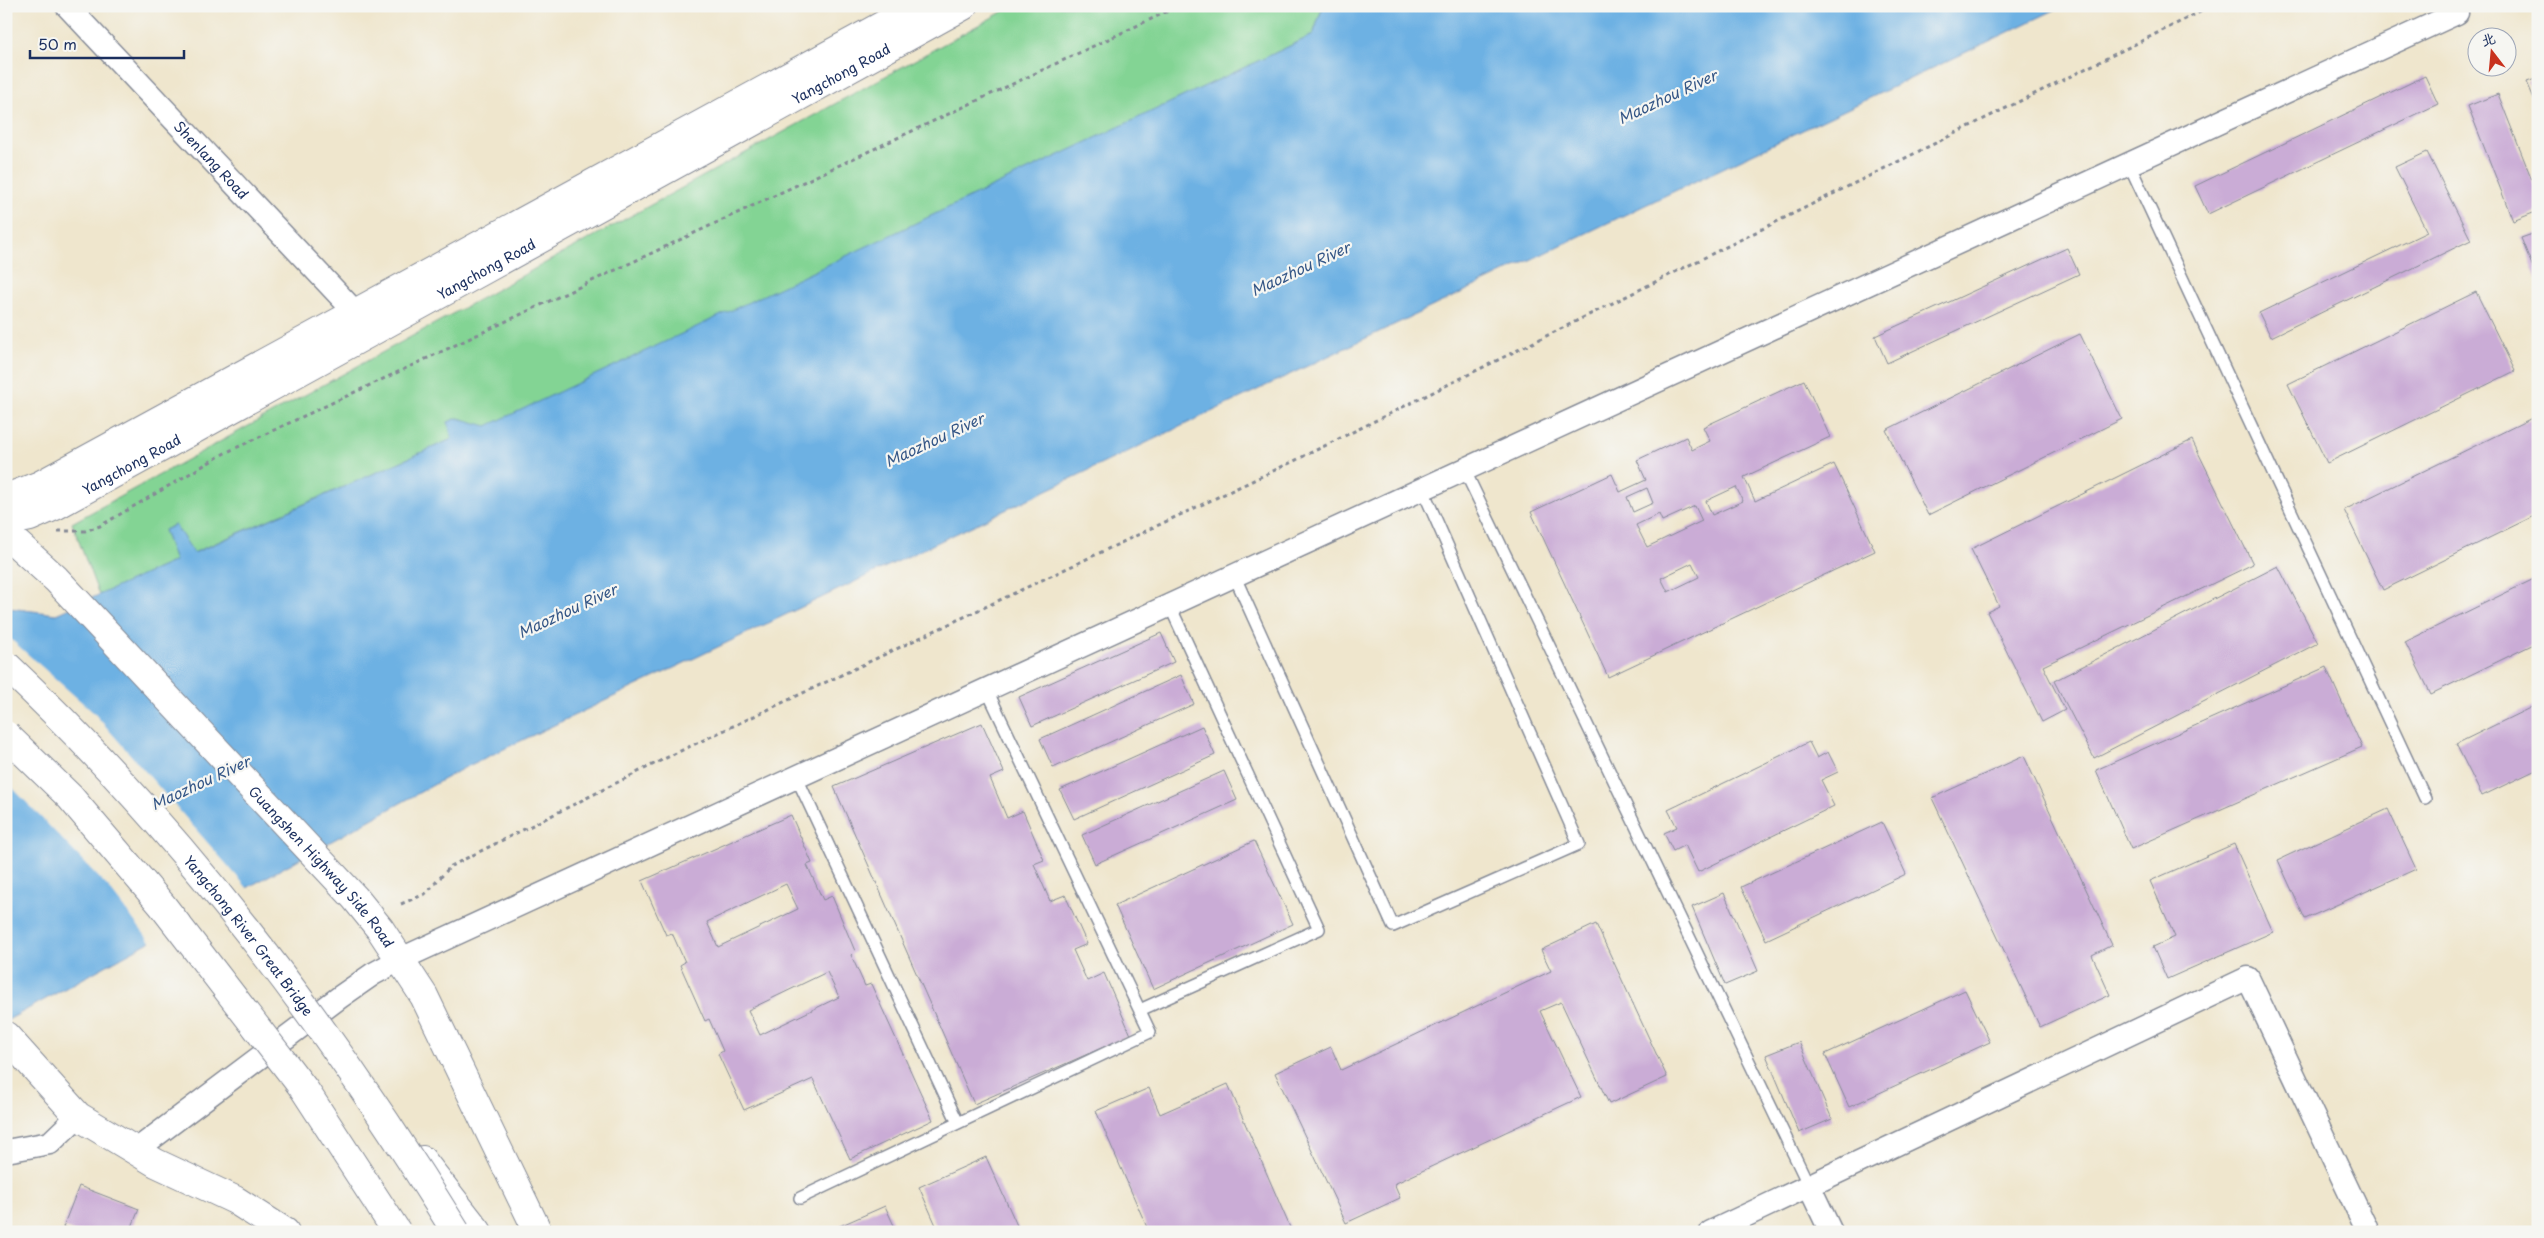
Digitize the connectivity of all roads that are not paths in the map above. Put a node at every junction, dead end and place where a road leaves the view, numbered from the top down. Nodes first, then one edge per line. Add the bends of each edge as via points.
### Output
1 (67, 6) edge
2 (918, 6) edge
3 (963, 6) edge
4 (2457, 13) dead end
5 (2129, 164) junction
6 (356, 313) junction
7 (1464, 469) junction
8 (1422, 488) junction
9 (6, 498) edge
10 (6, 522) edge
11 (6, 534) edge
12 (1234, 575) junction
13 (1169, 604) junction
14 (6, 665) edge
15 (986, 688) junction
16 (6, 735) edge
17 (796, 776) junction
18 (2424, 798) dead end
19 (401, 960) junction
20 (1140, 1010) junction
21 (6, 1036) edge
22 (362, 1086) junction
23 (78, 1116) junction
24 (958, 1123) junction
25 (135, 1150) junction
26 (6, 1151) edge
27 (1808, 1186) junction
28 (800, 1198) dead end
29 (285, 1232) edge
30 (396, 1232) edge
31 (456, 1232) edge
32 (478, 1232) edge
33 (538, 1232) edge
34 (1712, 1232) edge
35 (1831, 1232) edge
36 (2368, 1232) edge

1 - 6 street, Shenlang Road
2 - 6 main road, Yangchong Road
3 - 10 main road, Yangchong Road via 43,511
4 - 5 street
5 - 7 street
5 - 18 lane
6 - 9 main road, Yangchong Road via 40,486
7 - 8 street
7 - 27 lane
8 - 12 street
8 - 12 lane via 1579,844 1393,926
11 - 19 main road, Guangshen Highway Side Road via 56,578 355,898
12 - 13 street
13 - 15 street
13 - 20 lane via 1319,929
14 - 22 main road, Yangchong River Great Bridge, bridge via 206,879 279,970
15 - 17 street
15 - 20 lane
16 - 30 main road, bridge via 70,797 162,905 304,1089
17 - 19 street
17 - 24 lane
19 - 25 street via 373,974 340,997
19 - 33 main road, Guangshen Highway Side Road via 433,1014
20 - 24 lane via 1150,1032
21 - 23 main road
22 - 31 main road, Yangchong River Great Bridge, bridge
22 - 32 main road, bridge
23 - 25 main road
23 - 26 street via 50,1143
24 - 28 lane
25 - 29 main road via 235,1200
27 - 34 street
27 - 35 street
27 - 36 street via 2248,978

